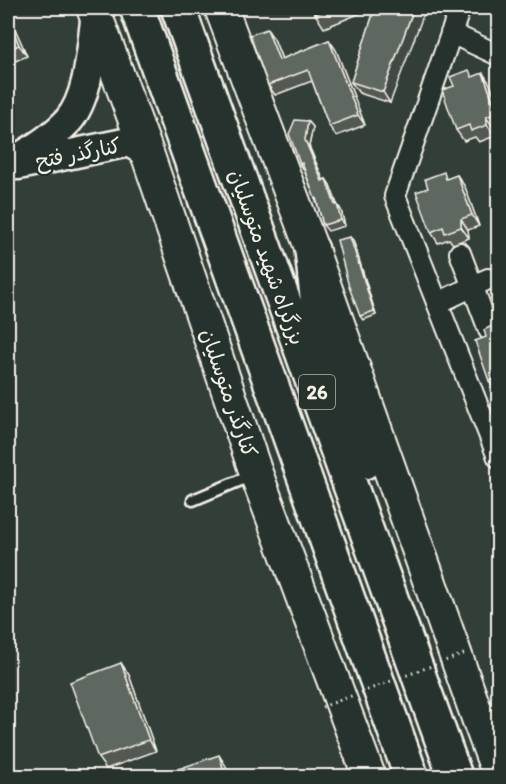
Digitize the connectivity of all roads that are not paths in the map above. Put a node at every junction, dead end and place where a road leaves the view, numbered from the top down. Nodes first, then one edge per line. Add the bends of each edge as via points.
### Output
1 (137, 8) edge
2 (178, 8) edge
3 (221, 8) edge
4 (460, 8) edge
5 (94, 11) edge
6 (451, 33) junction
7 (498, 55) edge
8 (147, 153) junction
9 (8, 166) edge
10 (312, 250) junction
11 (460, 253) dead end
12 (480, 283) junction
13 (438, 303) junction
14 (489, 330) edge
15 (498, 457) edge
16 (256, 473) junction
17 (193, 500) dead end
18 (404, 636) junction
19 (489, 712) edge
20 (498, 772) edge
21 (369, 777) edge
22 (411, 777) edge
23 (455, 777) edge

1 - 22 highway, بزرگراه شهید متوسلیان
2 - 18 highway, بزرگراه شهید متوسلیان / 26
3 - 10 main road
4 - 6 street
5 - 8 main road, کنارگذر متوسلیان
5 - 9 main road via 88,67 76,111 52,136
6 - 7 street
6 - 13 street via 395,196
8 - 9 main road, کنارگذر فتح via 129,142
8 - 16 main road, کنارگذر متوسلیان
10 - 18 highway via 319,315 381,518
10 - 19 main road
11 - 12 street
12 - 13 street
12 - 14 street
13 - 15 street
16 - 17 lane
16 - 21 main road, کنارگذر متوسلیان
18 - 23 highway, بزرگراه شهید متوسلیان / 26
19 - 20 main road

